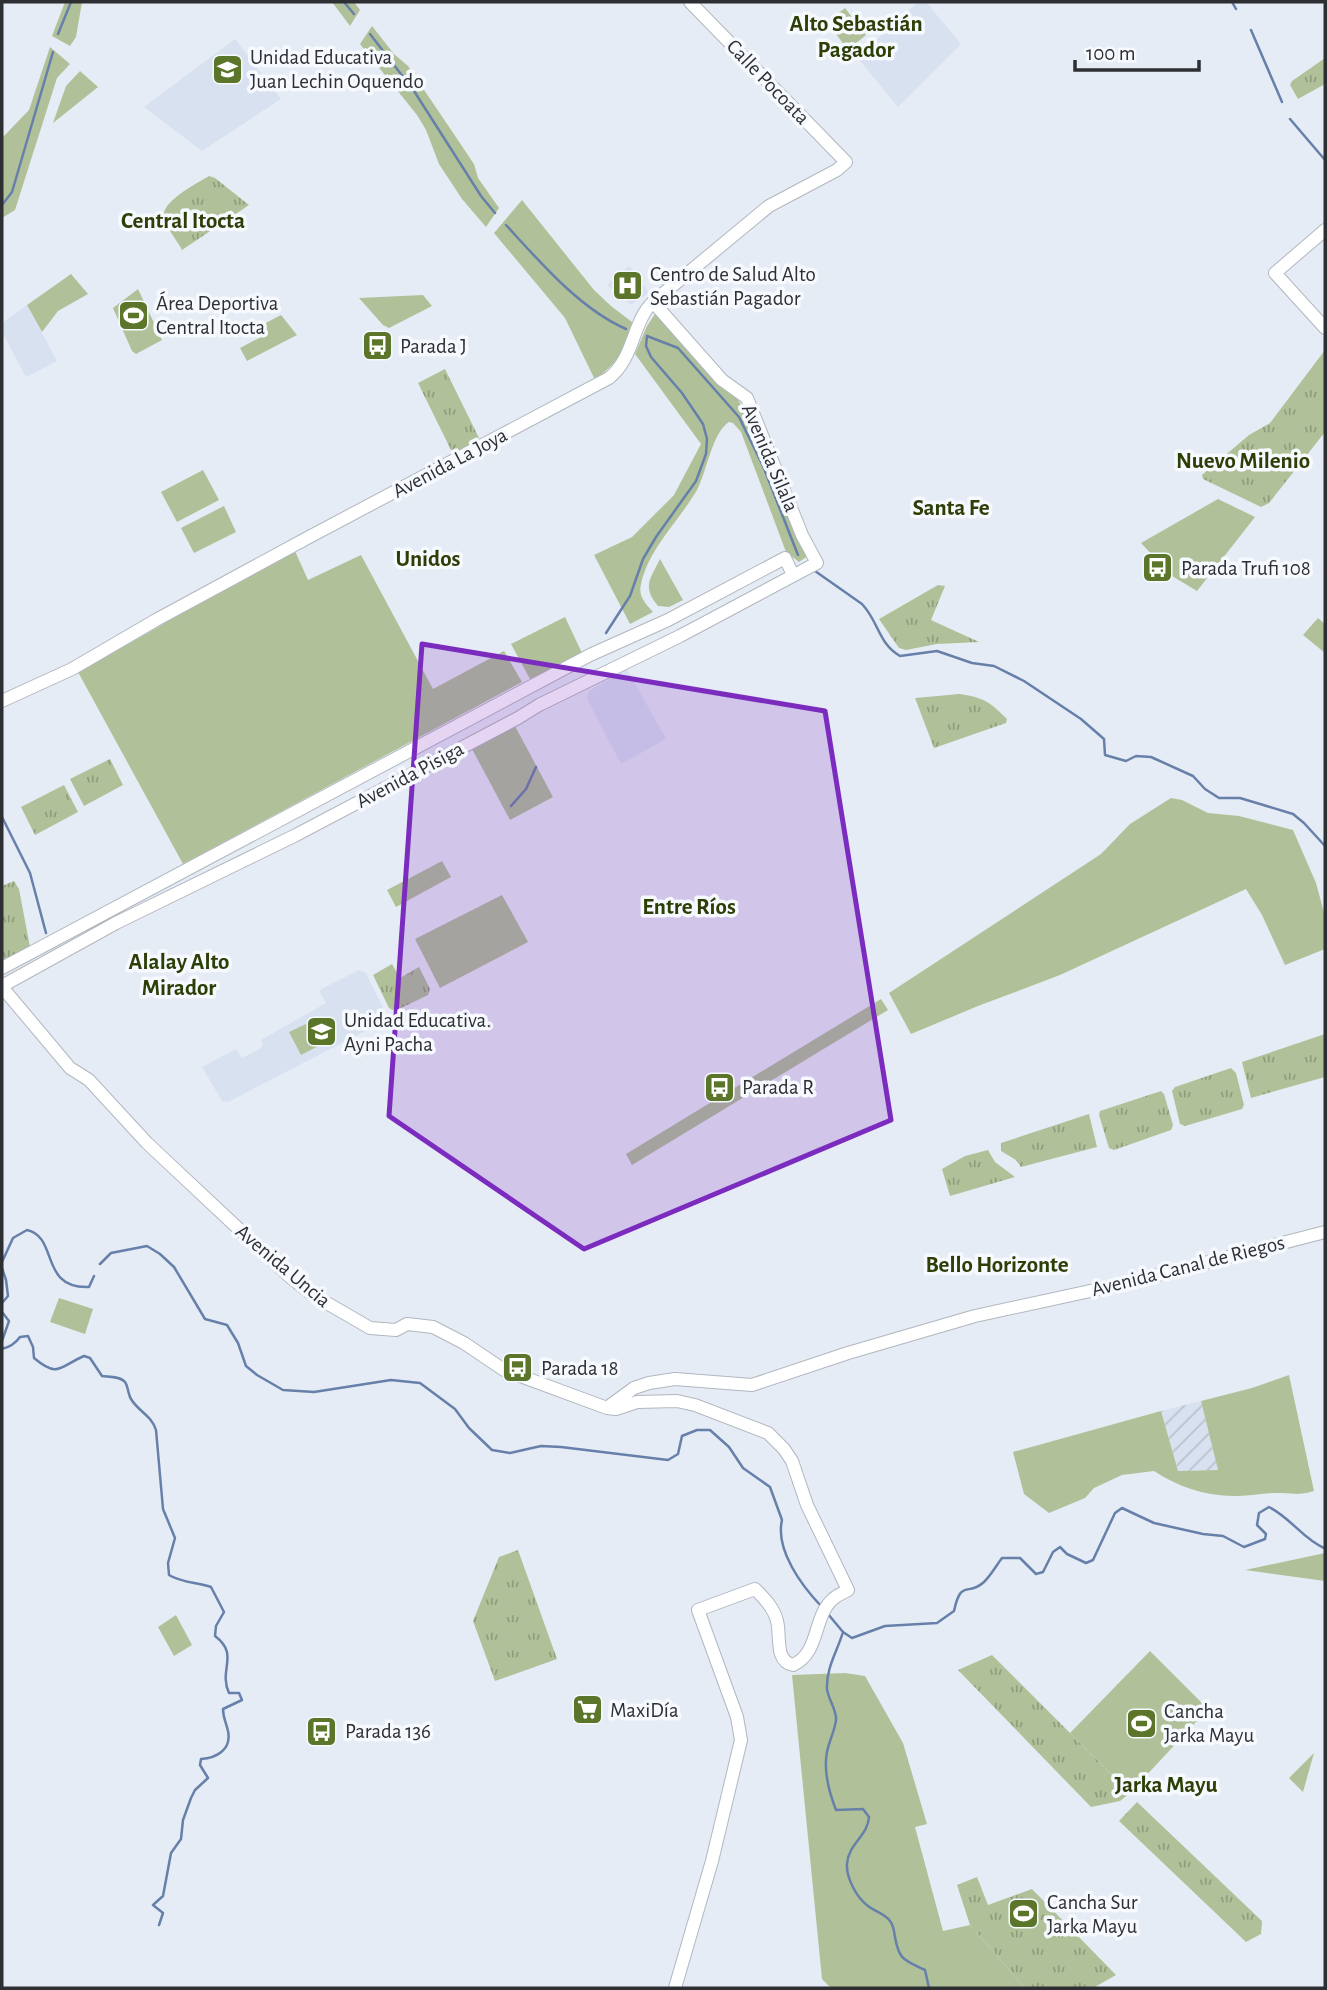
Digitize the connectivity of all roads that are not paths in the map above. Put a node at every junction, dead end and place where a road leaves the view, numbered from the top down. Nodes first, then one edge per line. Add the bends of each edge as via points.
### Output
1 (690, 2) edge
2 (846, 162) joint
3 (1325, 230) edge
4 (653, 302) junction
5 (1325, 328) edge
6 (817, 563) joint
7 (793, 575) junction
8 (2, 701) edge
9 (2, 968) edge
10 (2, 987) edge
11 (1325, 1232) edge
12 (607, 1408) junction
13 (676, 1988) edge

1 - 2 street, Calle Pocoata
2 - 4 street, Avenida La Joya via 769,205
3 - 5 street via 1275,273
4 - 6 street, Avenida Silala via 722,380 747,398 797,525
4 - 8 street, Avenida La Joya via 617,372 593,388 311,536 72,669
6 - 7 street, Avenida Pisiga
7 - 9 street, Avenida Pisiga via 785,558 590,655
7 - 10 street, Avenida Pisiga via 296,835 116,923
10 - 12 street, Avenida Uncia via 70,1068 89,1080 147,1143 313,1295 370,1328 433,1327 504,1370
11 - 12 street, Avenida Canal de Riegos via 975,1316 752,1385 675,1379 649,1382
12 - 13 street via 662,1400 695,1405 768,1433 792,1461 848,1590 831,1600 809,1652 793,1665 782,1658 777,1620 755,1589 698,1610 737,1717 741,1741

